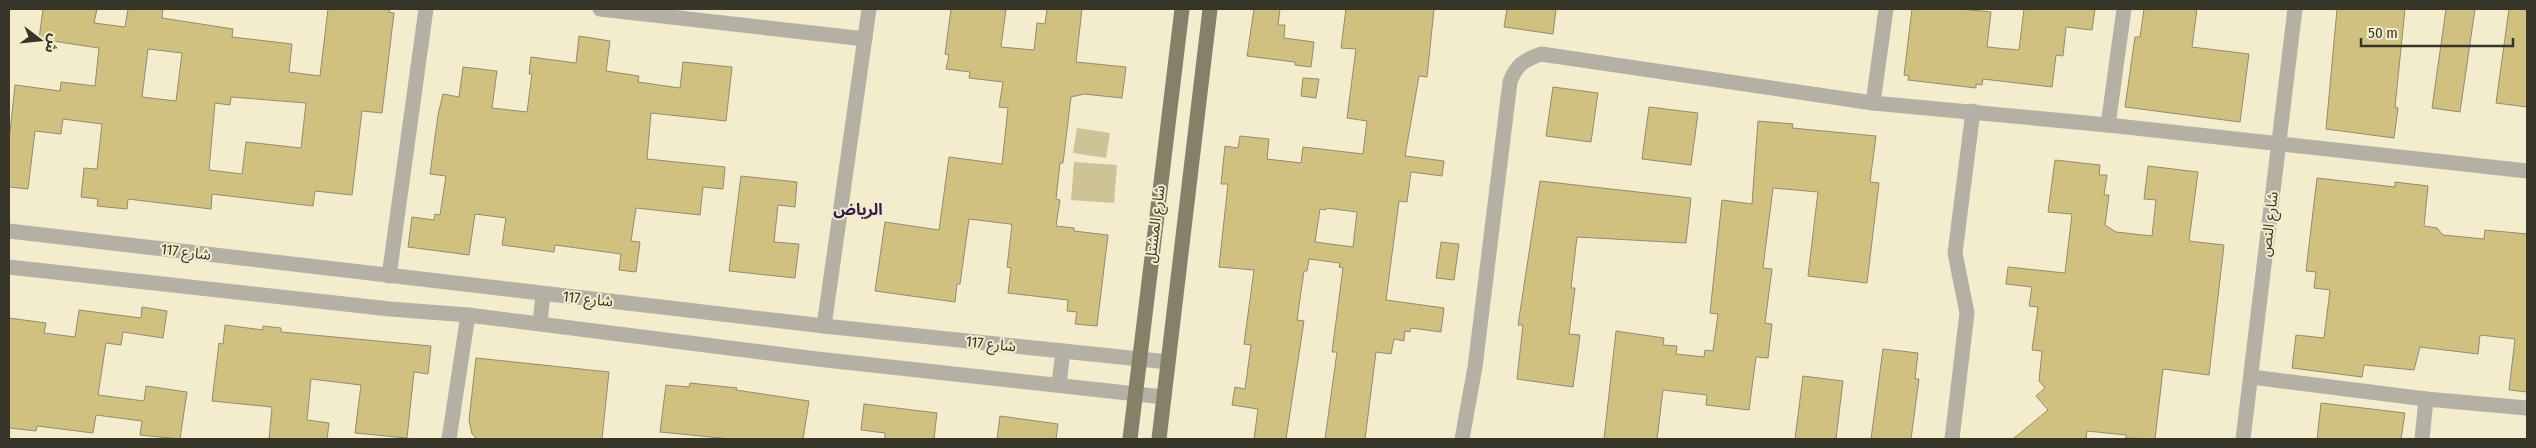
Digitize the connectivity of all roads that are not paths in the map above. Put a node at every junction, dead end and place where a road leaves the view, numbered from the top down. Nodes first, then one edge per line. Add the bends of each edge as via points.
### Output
1 (426, 9) edge
2 (600, 9) edge
3 (869, 9) edge
4 (1182, 9) edge
5 (1210, 9) edge
6 (1886, 9) edge
7 (2124, 9) edge
8 (2295, 9) edge
9 (865, 39) junction
10 (1873, 103) junction
11 (1973, 111) junction
12 (2108, 125) junction
13 (2279, 145) junction
14 (2527, 171) edge
15 (9, 231) edge
16 (9, 267) edge
17 (388, 276) junction
18 (543, 294) junction
19 (468, 315) junction
20 (540, 323) junction
21 (824, 326) junction
22 (1063, 351) junction
23 (1139, 359) junction
24 (1168, 362) junction
25 (2250, 377) junction
26 (1059, 384) junction
27 (1135, 394) junction
28 (1164, 396) junction
29 (2426, 399) junction
30 (2527, 408) edge
31 (449, 439) edge
32 (1130, 439) edge
33 (1159, 439) edge
34 (1462, 439) edge
35 (1952, 439) edge
36 (2243, 439) edge
37 (2422, 439) edge

1 - 17 street
2 - 9 street
3 - 9 street
4 - 23 main road, شارع المشتل
5 - 24 main road, شارع المشتل
6 - 10 street
7 - 12 street
8 - 13 street, شارع النص
9 - 21 street
10 - 11 street
10 - 34 street via 1541,54 1524,60 1514,69 1510,82 1475,367
11 - 12 street
11 - 35 street via 1955,253 1967,313
12 - 13 street
13 - 14 street
13 - 25 street, شارع النص
15 - 17 street, شارع 117
16 - 19 street, شارع 117
17 - 18 street, شارع 117
18 - 20 street
18 - 21 street, شارع 117
19 - 20 street, شارع 117
19 - 31 street
20 - 26 street, شارع 117 via 817,360
21 - 22 street, شارع 117
22 - 23 street, شارع 117
22 - 26 street
23 - 24 street, شارع 117
23 - 27 main road, شارع المشتل
24 - 28 main road, شارع المشتل
25 - 29 street
25 - 36 street, شارع النص
26 - 27 street, شارع 117
27 - 28 street, شارع 117
27 - 32 main road, شارع المشتل
28 - 33 main road, شارع المشتل
29 - 30 street
29 - 37 street

